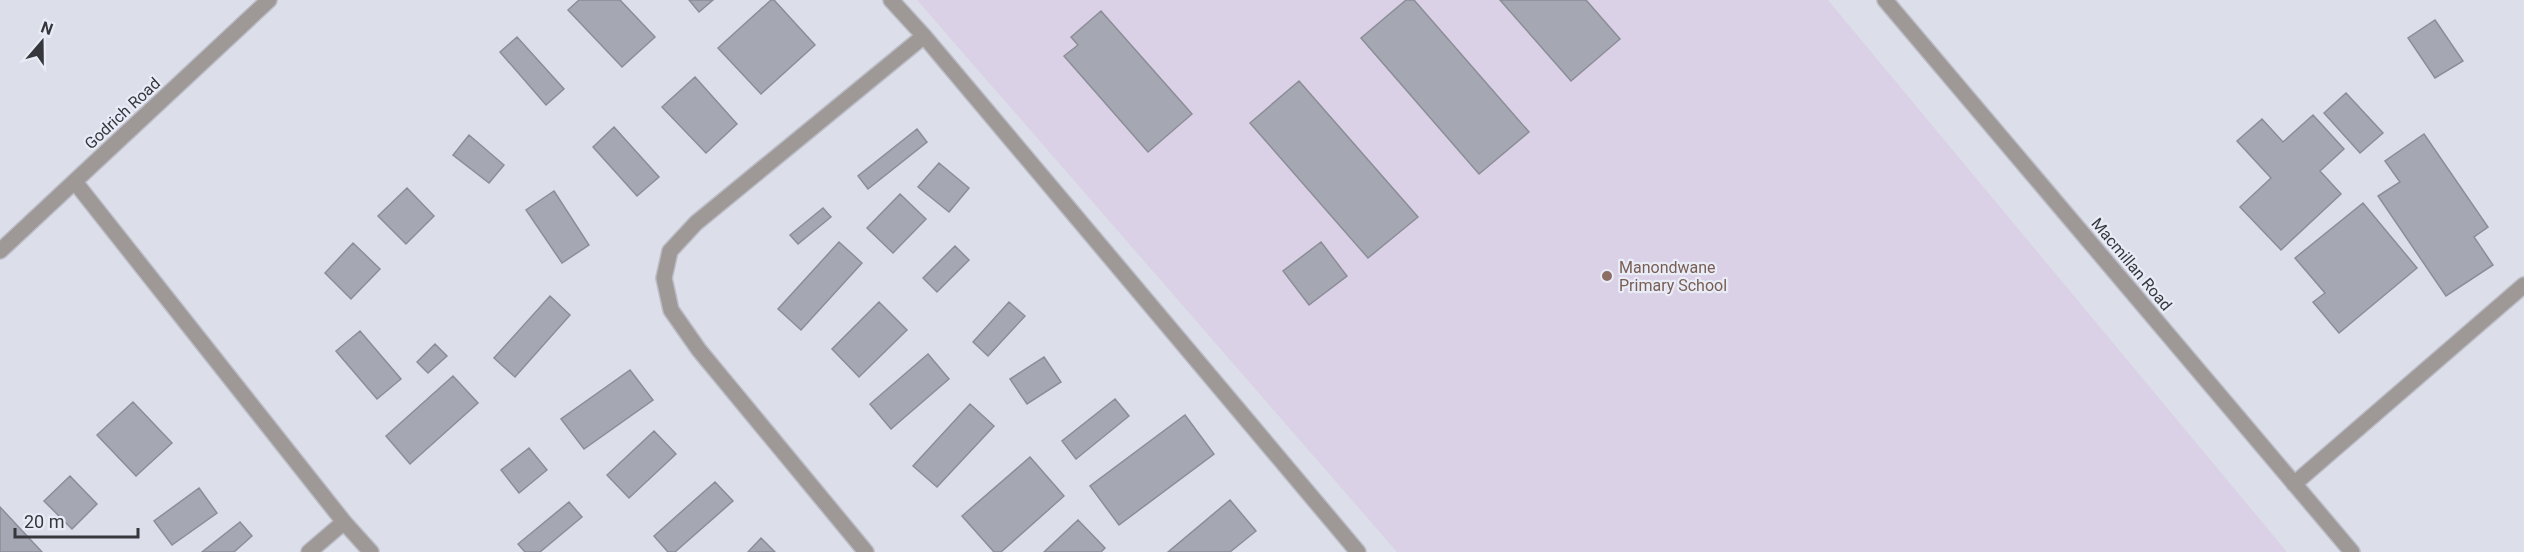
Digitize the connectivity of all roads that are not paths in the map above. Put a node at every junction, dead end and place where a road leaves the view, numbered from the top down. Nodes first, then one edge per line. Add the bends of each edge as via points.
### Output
1 (269, 0) edge
2 (891, 0) edge
3 (1885, 0) edge
4 (924, 36) junction
5 (75, 182) junction
6 (0, 251) edge
7 (2524, 285) edge
8 (2294, 483) junction
9 (344, 522) junction
10 (309, 552) edge
11 (371, 552) edge
12 (867, 552) edge
13 (1358, 552) edge
14 (2352, 552) edge

1 - 5 street, Godrich Road
2 - 4 street
3 - 8 street, Macmillan Road
4 - 12 street via 696,223 670,252 664,278 671,310 699,350
4 - 13 street
5 - 6 street, Godrich Road
5 - 9 street
7 - 8 street
8 - 14 street, Macmillan Road
9 - 10 street
9 - 11 street

